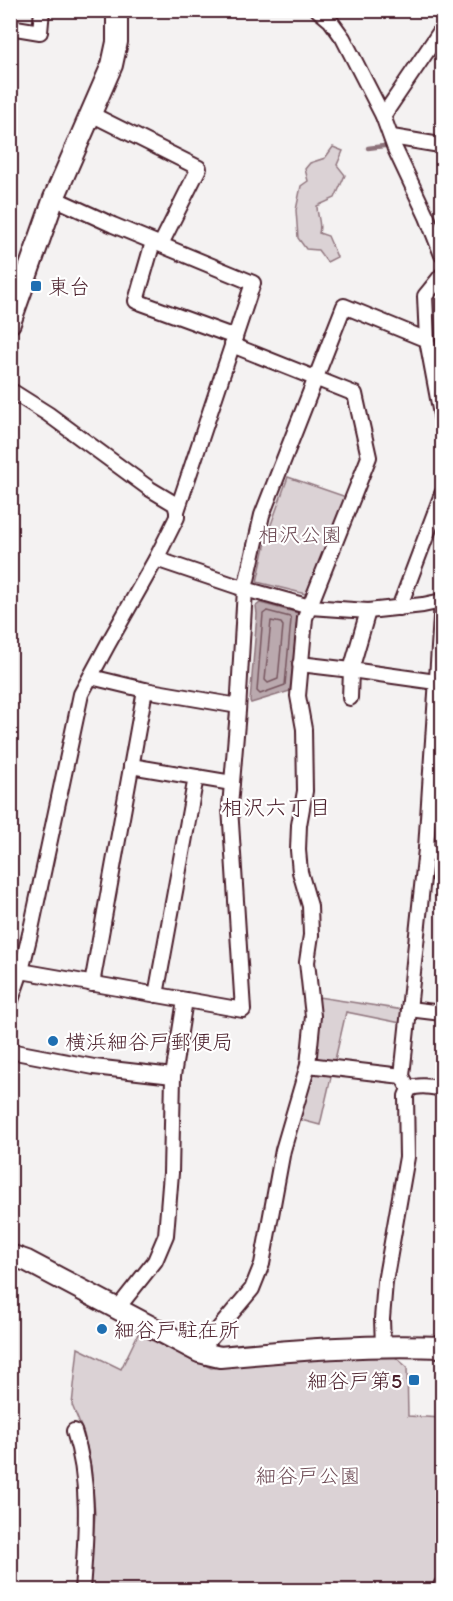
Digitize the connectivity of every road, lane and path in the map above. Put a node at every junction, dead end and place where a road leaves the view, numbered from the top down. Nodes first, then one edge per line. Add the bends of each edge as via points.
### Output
1 (42, 10) edge
2 (117, 10) edge
3 (318, 10) edge
4 (10, 27) edge
5 (442, 29) edge
6 (91, 114) junction
7 (383, 116) junction
8 (393, 142) junction
9 (442, 144) edge
10 (54, 198) junction
11 (157, 243) junction
12 (442, 255) edge
13 (442, 275) edge
14 (10, 323) edge
15 (427, 340) junction
16 (233, 341) junction
17 (315, 378) junction
18 (10, 390) edge
19 (442, 420) edge
20 (442, 494) edge
21 (177, 511) junction
22 (156, 559) junction
23 (245, 589) junction
24 (442, 601) edge
25 (310, 607) junction
26 (399, 609) junction
27 (368, 611) junction
28 (300, 664) junction
29 (351, 669) junction
30 (90, 677) junction
31 (436, 682) junction
32 (145, 690) junction
33 (350, 698) dead end
34 (238, 706) junction
35 (131, 766) junction
36 (196, 777) junction
37 (232, 783) junction
38 (426, 849) junction
39 (442, 858) edge
40 (21, 970) junction
41 (92, 984) junction
42 (156, 995) junction
43 (185, 1000) junction
44 (10, 1003) edge
45 (409, 1009) junction
46 (442, 1013) edge
47 (10, 1051) edge
48 (308, 1065) junction
49 (173, 1076) junction
50 (402, 1076) junction
51 (409, 1089) junction
52 (442, 1089) edge
53 (10, 1255) edge
54 (117, 1309) junction
55 (383, 1346) junction
56 (442, 1347) edge
57 (199, 1352) junction
58 (74, 1431) dead end
59 (442, 1584) edge
60 (82, 1590) edge
61 (439, 1590) edge

1 - 4 street via 40,32
2 - 6 street via 112,65
3 - 7 street via 344,38
5 - 7 street
6 - 10 street
6 - 11 street via 199,168
7 - 8 street
8 - 9 street
8 - 12 street
10 - 11 street
10 - 14 street
11 - 16 street via 253,284
11 - 16 street via 136,301
13 - 15 street via 424,296
15 - 17 street via 344,306
15 - 19 street
16 - 17 street
16 - 21 street
17 - 23 street via 262,515
17 - 25 street via 355,394 369,457
18 - 21 street via 175,504
20 - 26 street
21 - 22 street
22 - 23 street
22 - 30 street
23 - 25 street
23 - 34 street
24 - 26 street
24 - 31 street
25 - 27 street
25 - 28 street via 305,618
26 - 27 street
27 - 29 street
28 - 29 street
28 - 48 street via 298,696 304,729 305,791 298,850 310,906 311,935 306,962 313,1016
29 - 31 street
29 - 33 street
30 - 32 street
30 - 40 street via 81,694
31 - 38 street
32 - 34 street
32 - 35 street
34 - 37 street
35 - 36 street
35 - 41 street
36 - 37 street
36 - 42 street
37 - 43 street via 230,807 243,1010
38 - 39 street
38 - 45 street
40 - 41 street
40 - 44 street
41 - 42 street
42 - 43 street
43 - 49 street
45 - 46 street
45 - 50 street
47 - 49 street via 94,1067
48 - 50 street
48 - 57 street via 283,1150 262,1264 252,1289
49 - 54 street via 166,1235 155,1261
50 - 51 street
51 - 52 street
51 - 55 street via 408,1157 385,1282
53 - 54 street
54 - 57 street
55 - 56 street
55 - 57 street via 220,1357
58 - 60 street via 80,1449 86,1505
59 - 61 street

